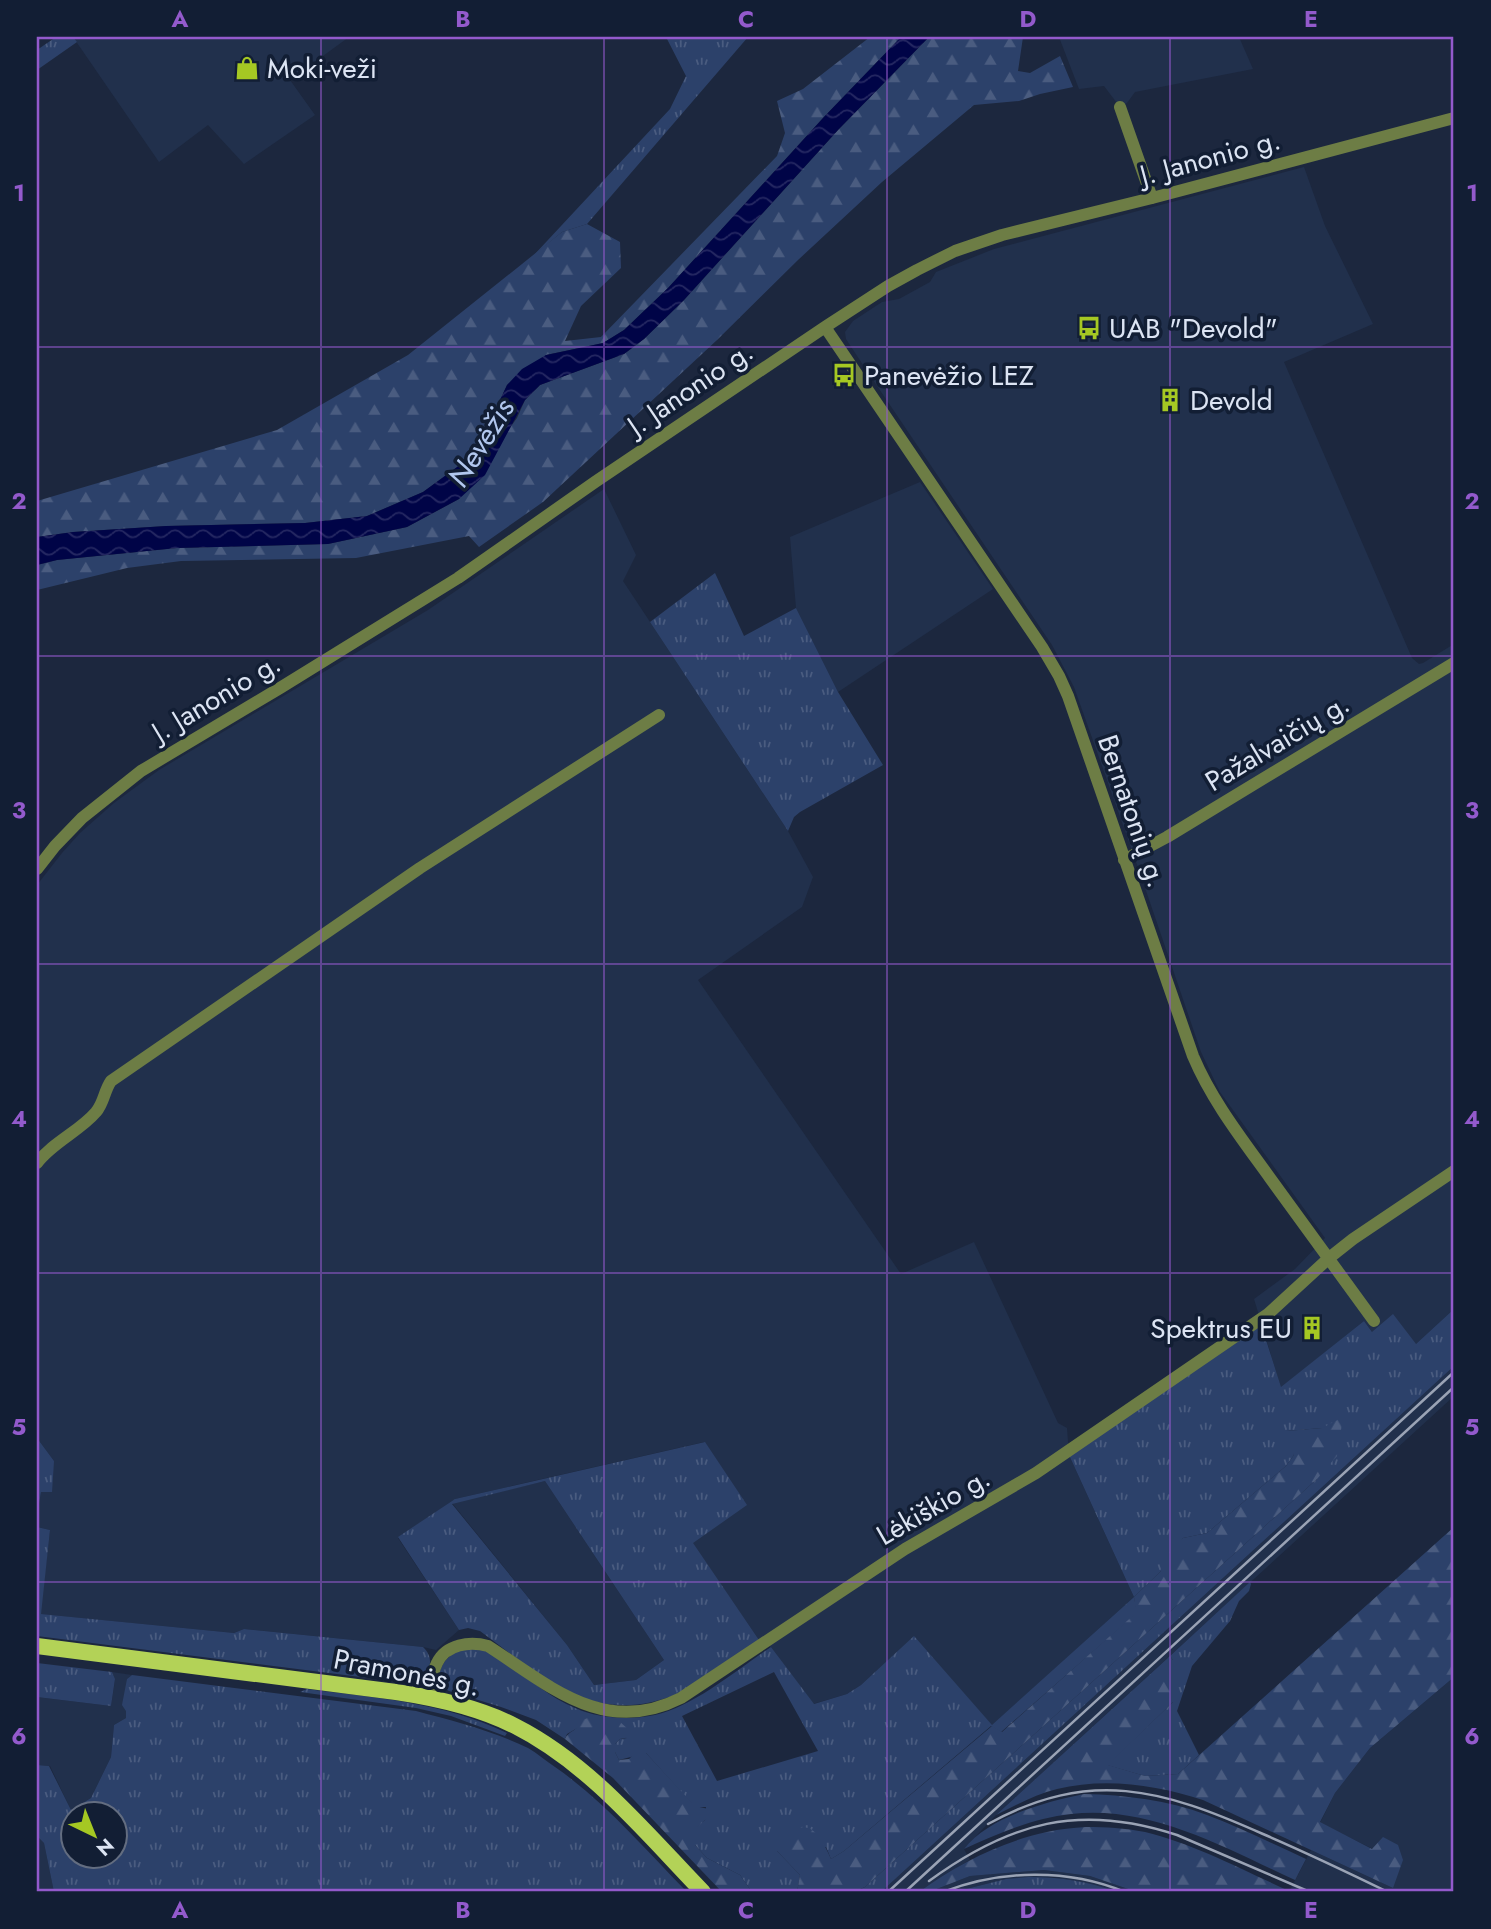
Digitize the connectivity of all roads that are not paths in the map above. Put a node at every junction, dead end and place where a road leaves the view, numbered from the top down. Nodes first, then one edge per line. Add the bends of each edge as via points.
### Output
1 (1120, 107) dead end
2 (1454, 118) edge
3 (1152, 198) junction
4 (825, 327) junction
5 (1454, 663) edge
6 (659, 715) dead end
7 (1124, 860) junction
8 (37, 869) edge
9 (37, 1163) edge
10 (1454, 1171) edge
11 (1329, 1258) junction
12 (1374, 1321) dead end
13 (37, 1646) edge
14 (429, 1697) junction
15 (703, 1892) edge

1 - 3 street
2 - 3 street, J. Janonio g.
3 - 4 street, J. Janonio g. via 955,251 888,286
4 - 7 street, Bernatonių g. via 1051,662 1068,696
4 - 8 street, J. Janonio g. via 458,578 141,771 82,818
5 - 7 street, Pažalvaičių g.
6 - 9 street via 414,873 111,1081 96,1112
7 - 11 street, Bernatonių g. via 1203,1079
10 - 11 street, Lėkiškio g.
11 - 12 street, Bernatonių g.
11 - 14 street, Lėkiškio g. via 1268,1314 1036,1473 905,1549 666,1706 618,1712 587,1706 475,1642 459,1644 437,1662
13 - 14 main road, Pramonės g.
14 - 15 main road, Pramonės g. via 493,1716 560,1754 608,1793

